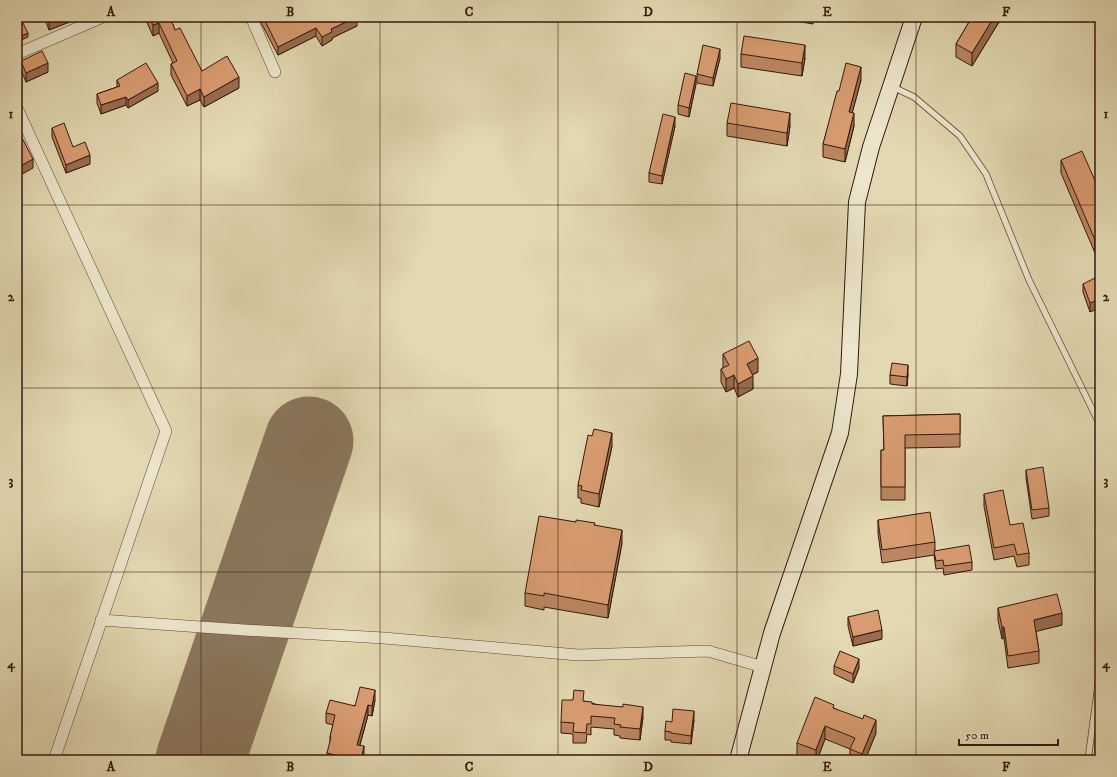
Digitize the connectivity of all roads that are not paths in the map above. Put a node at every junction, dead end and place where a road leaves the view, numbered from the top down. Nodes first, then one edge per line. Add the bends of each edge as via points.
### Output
1 (103, 17) edge
2 (251, 17) edge
3 (914, 17) edge
4 (17, 54) edge
5 (275, 72) dead end
6 (891, 86) junction
7 (17, 108) edge
8 (1100, 425) edge
9 (102, 620) junction
10 (763, 667) junction
11 (1100, 670) edge
12 (54, 760) edge
13 (738, 760) edge
14 (1088, 760) edge

1 - 4 street
2 - 5 street
3 - 6 street
6 - 8 lane via 914,96 960,136 986,174 1029,280
6 - 10 street via 871,147 857,202 849,374 840,433 772,633
7 - 9 street via 166,431
9 - 10 street via 384,638 578,655 708,651
9 - 12 street
10 - 13 street
11 - 14 lane

